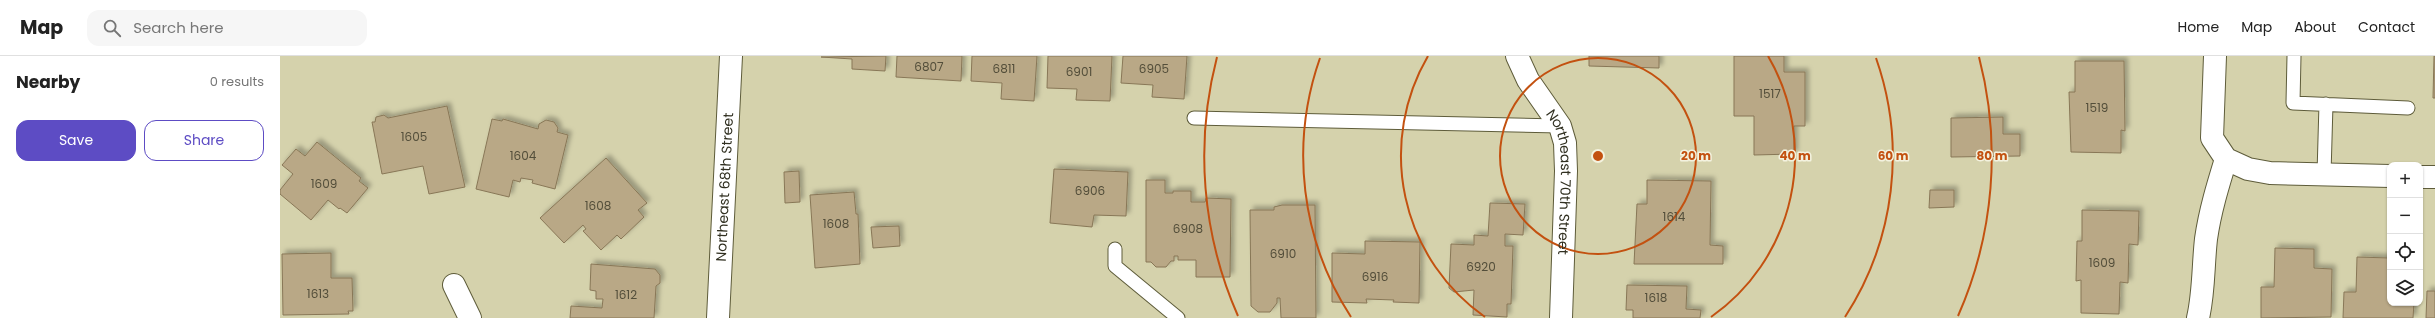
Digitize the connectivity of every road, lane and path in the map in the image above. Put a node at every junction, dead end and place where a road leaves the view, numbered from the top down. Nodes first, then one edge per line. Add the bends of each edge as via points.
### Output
1 (731, 56) edge
2 (1517, 56) edge
3 (2215, 56) edge
4 (2294, 56) edge
5 (2326, 104) junction
6 (2408, 108) dead end
7 (1194, 118) dead end
8 (1560, 126) junction
9 (2226, 159) junction
10 (2324, 174) junction
11 (2387, 176) edge
12 (2423, 177) edge
13 (2435, 177) edge
14 (1115, 249) dead end
15 (454, 285) dead end
16 (470, 318) edge
17 (718, 318) edge
18 (1178, 318) edge
19 (1560, 318) edge
20 (2198, 318) edge

1 - 17 street, Northeast 68th Street
2 - 8 street, Northeast 70th Street via 1528,80
3 - 9 street via 2212,138
4 - 5 lane via 2292,103
5 - 6 lane
5 - 10 lane
7 - 8 lane
8 - 19 street, Northeast 70th Street via 1565,143 1566,171
9 - 10 street via 2248,169 2270,173
9 - 20 street via 2211,209 2203,294
10 - 11 street
12 - 13 street
14 - 18 lane via 1115,266
15 - 16 street

